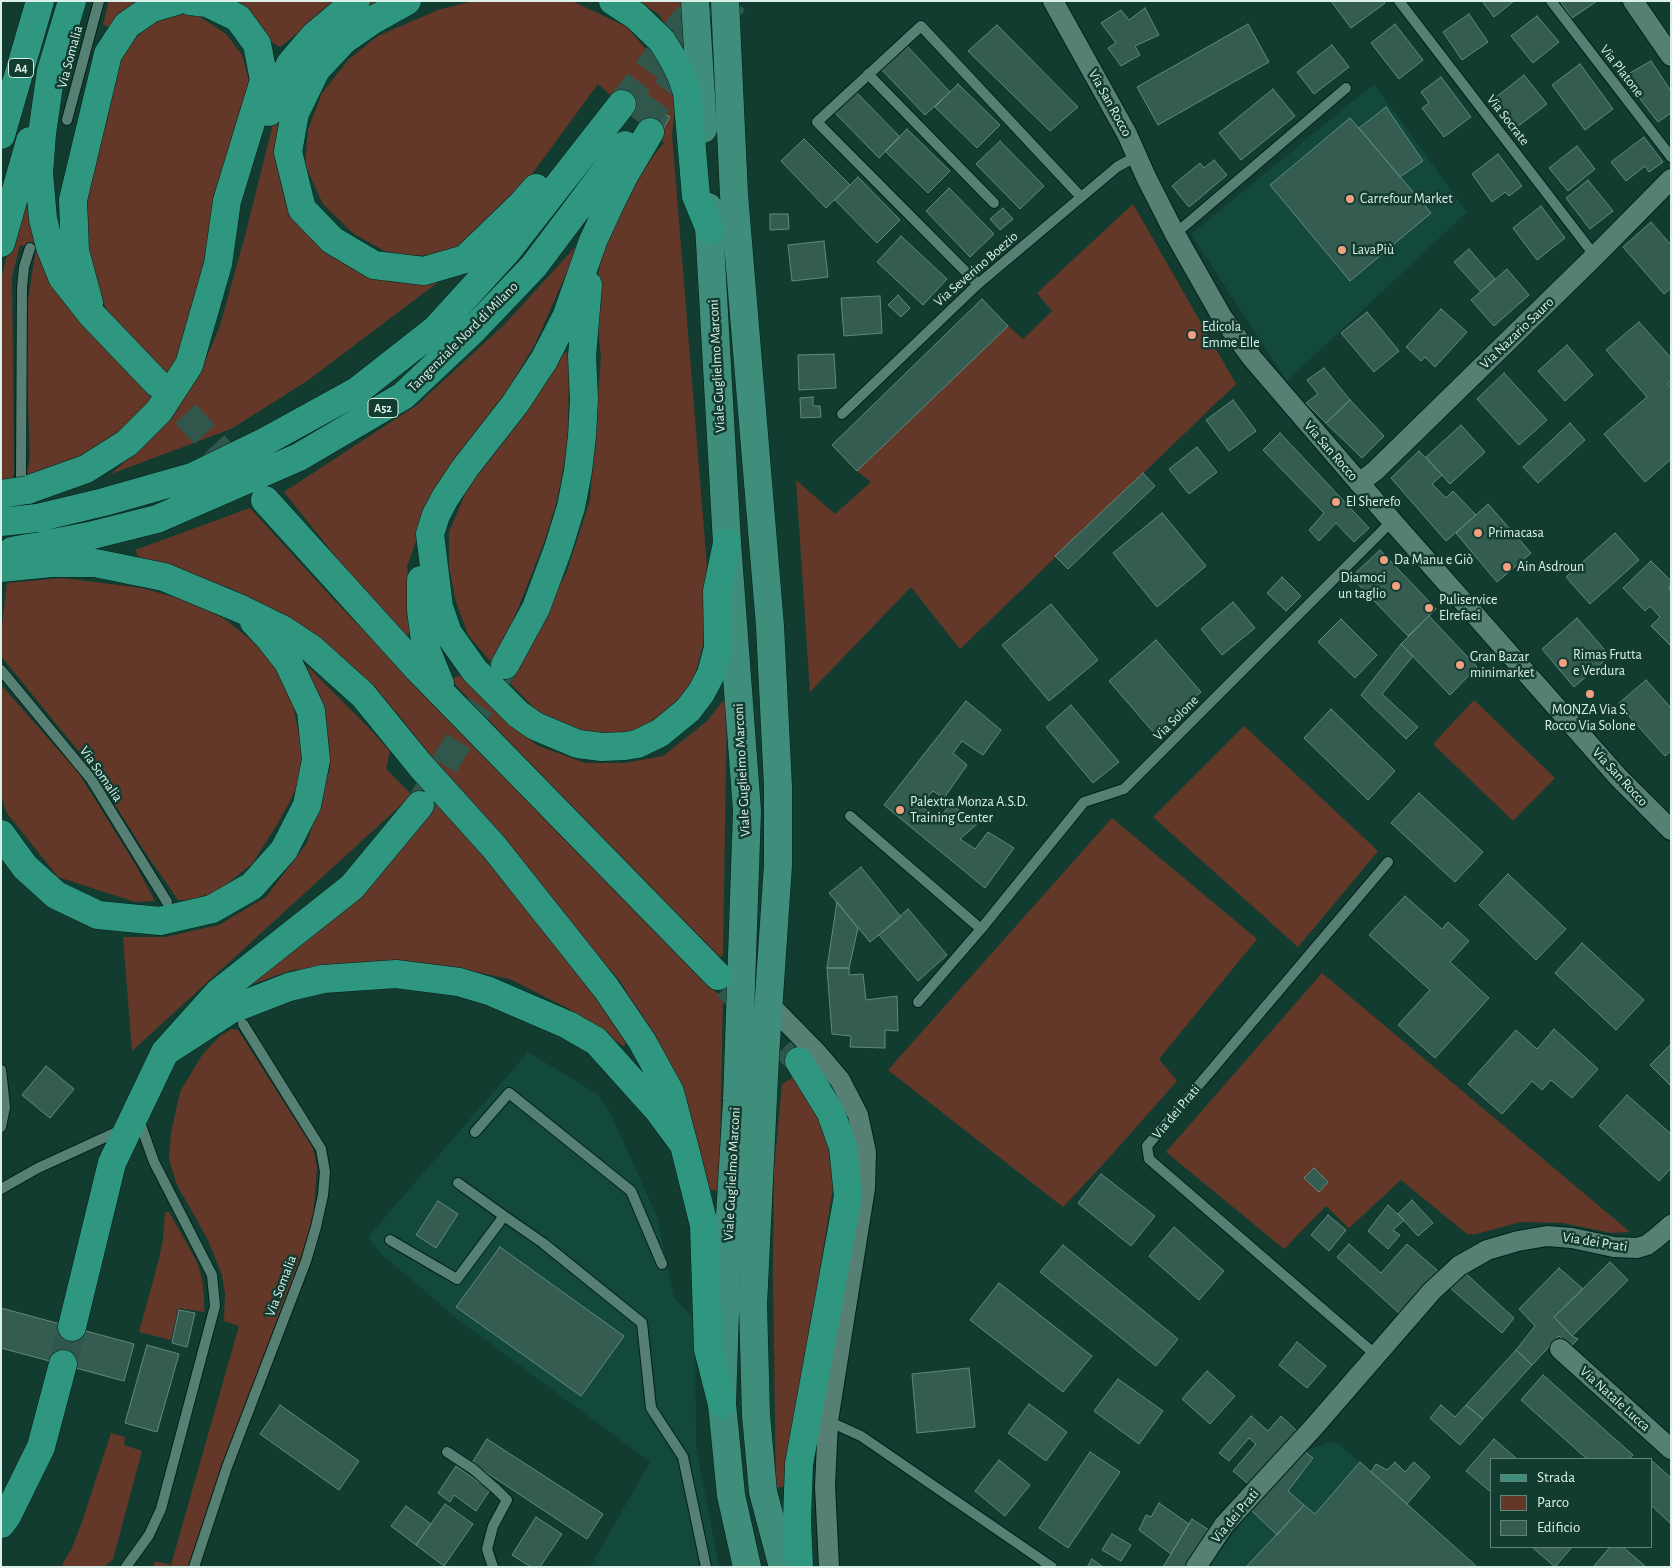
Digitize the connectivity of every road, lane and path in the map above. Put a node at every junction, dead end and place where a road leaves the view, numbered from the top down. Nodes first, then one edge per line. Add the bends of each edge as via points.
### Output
1 (40, 1) edge
2 (72, 1) edge
3 (99, 1) edge
4 (176, 1) edge
5 (190, 1) edge
6 (356, 1) edge
7 (407, 1) edge
8 (613, 1) edge
9 (695, 1) edge
10 (725, 1) edge
11 (1053, 1) edge
12 (1399, 1) edge
13 (1551, 1) edge
14 (1633, 1) edge
15 (1671, 56) edge
16 (51, 71) junction
17 (868, 74) junction
18 (1346, 88) dead end
19 (67, 120) dead end
20 (1, 135) edge
21 (1137, 156) junction
22 (1671, 157) edge
23 (1667, 192) edge
24 (1081, 197) junction
25 (994, 203) dead end
26 (710, 230) junction
27 (1175, 234) junction
28 (593, 241) junction
29 (1, 243) edge
30 (30, 248) dead end
31 (1595, 256) junction
32 (218, 264) junction
33 (978, 284) junction
34 (92, 314) junction
35 (157, 383) tunnel mouth
36 (842, 414) dead end
37 (1359, 484) junction
38 (16, 487) edge
39 (265, 500) tunnel mouth
40 (1392, 521) junction
41 (1, 522) edge
42 (430, 534) junction
43 (727, 543) junction
44 (13, 559) edge
45 (241, 609) junction
46 (505, 665) tunnel mouth
47 (1, 670) edge
48 (444, 695) junction
49 (420, 805) tunnel mouth
50 (850, 816) dead end
51 (1671, 830) edge
52 (1, 834) edge
53 (1388, 862) dead end
54 (167, 902) dead end
55 (981, 929) junction
56 (718, 976) tunnel mouth
57 (918, 1002) dead end
58 (770, 1005) junction
59 (242, 1024) dead end
60 (165, 1052) junction
61 (799, 1061) tunnel mouth
62 (1, 1070) edge
63 (133, 1119) junction
64 (1, 1127) edge
65 (476, 1132) dead end
66 (684, 1145) junction
67 (458, 1183) dead end
68 (1, 1189) edge
69 (504, 1216) junction
70 (1671, 1224) edge
71 (390, 1240) dead end
72 (662, 1264) dead end
73 (72, 1327) tunnel mouth
74 (1560, 1350) dead end
75 (1377, 1356) junction
76 (63, 1364) tunnel mouth
77 (722, 1404) junction
78 (828, 1421) junction
79 (1671, 1449) edge
80 (447, 1452) dead end
81 (1, 1524) edge
82 (130, 1564) edge
83 (194, 1567) edge
84 (493, 1567) edge
85 (706, 1567) edge
86 (747, 1567) edge
87 (782, 1567) edge
88 (799, 1567) edge
89 (829, 1567) edge
90 (1052, 1567) edge
91 (1196, 1567) edge

1 - 20 highway, A4
2 - 16 highway
3 - 19 lane, Via Somalia
4 - 34 highway via 152,8 127,25 108,54 73,200 75,251
5 - 32 highway via 207,3 238,18 257,44 264,80 226,201
6 - 32 highway via 314,36 290,64 272,102 244,199
7 - 41 highway, Tangenziale Nord di Milano / A52, bridge via 344,40 316,70 296,114 288,152 302,209 332,240 374,265 424,271 465,259 522,204 586,128 622,104 507,251 442,322 357,391 192,477 104,502 36,518
8 - 26 highway via 636,16 662,41 681,75 687,92 696,196
9 - 26 main road, Viale Guglielmo Marconi
10 - 58 main road, Viale Guglielmo Marconi via 734,195 770,626 778,787 778,864
11 - 21 street, Via San Rocco via 1128,134
12 - 31 lane, Via Socrate
13 - 22 lane, Via Platone
14 - 15 street
16 - 29 highway
16 - 34 highway via 39,173 43,219 62,277
17 - 24 lane via 921,26
17 - 25 lane
17 - 33 lane via 816,122
18 - 27 lane
21 - 24 lane, Via Severino Boezio via 1117,167
21 - 27 street, Via San Rocco
23 - 31 street, Via Nazario Sauro
24 - 33 lane, Via Severino Boezio
26 - 43 main road, Viale Guglielmo Marconi
27 - 37 street, Via San Rocco via 1222,317 1252,358
28 - 42 highway via 567,315 544,360 445,498
28 - 44 highway, Tangenziale Nord di Milano / A52 via 645,128 534,266 403,396 299,457 157,519
28 - 46 highway via 583,347 582,436 571,508 536,608
30 - 38 lane via 22,288
31 - 37 street, Via Nazario Sauro
32 - 38 highway via 189,366 159,412 127,443 86,469
33 - 36 lane, Via Severino Boezio
34 - 35 highway
37 - 40 street, Via San Rocco
39 - 48 highway
40 - 51 street, Via San Rocco via 1619,778
40 - 55 lane, Via Solone via 1124,789 1084,802
42 - 43 highway via 439,607 448,633 475,671 534,726 578,744 602,748 637,744 660,733 688,710 701,693 718,648 717,591
42 - 48 highway via 420,587 421,610 426,649
43 - 77 main road, Viale Guglielmo Marconi via 747,811
44 - 45 highway via 51,564 95,563 164,578
45 - 52 highway via 288,662 310,711 316,760 306,805 284,850 252,886 212,909 160,921 98,915 56,895 25,867
45 - 66 highway via 312,649 362,695 494,847 606,988 642,1041 670,1092
47 - 54 lane, Via Somalia via 91,779
48 - 56 highway
49 - 60 highway via 352,887 218,993
50 - 55 lane
53 - 75 lane, Via dei Prati via 1147,1146 1149,1159
55 - 57 lane, Via Solone
58 - 78 street via 840,1080 858,1114 866,1152 865,1188
58 - 87 main road, Viale Guglielmo Marconi via 753,1305 756,1415 764,1492
59 - 83 lane, Via Somalia via 321,1149 325,1172 323,1195 306,1261 227,1467
60 - 63 highway
60 - 66 highway via 230,1010 289,987 324,979 396,974 459,982 529,1007 596,1041 658,1110
61 - 88 highway via 831,1114 842,1147 848,1196 799,1464
62 - 64 lane via 5,1107
63 - 68 lane
63 - 73 highway via 112,1163
63 - 82 lane via 212,1275 216,1306 161,1509
65 - 72 lane via 509,1093 631,1191
66 - 77 highway via 704,1225 708,1349
67 - 69 lane
69 - 71 lane via 458,1279
69 - 85 lane via 543,1243 642,1323 651,1408 683,1457
70 - 75 street, Via dei Prati via 1647,1245 1637,1248 1547,1236 1502,1245 1474,1256 1438,1285
74 - 79 street, Via Natale Lucca
75 - 91 street, Via dei Prati via 1224,1525
76 - 81 highway via 41,1447
77 - 86 main road, Viale Guglielmo Marconi via 731,1495
78 - 89 street via 825,1486
78 - 90 lane via 861,1436
80 - 84 lane via 472,1469 506,1500 493,1526 487,1549

